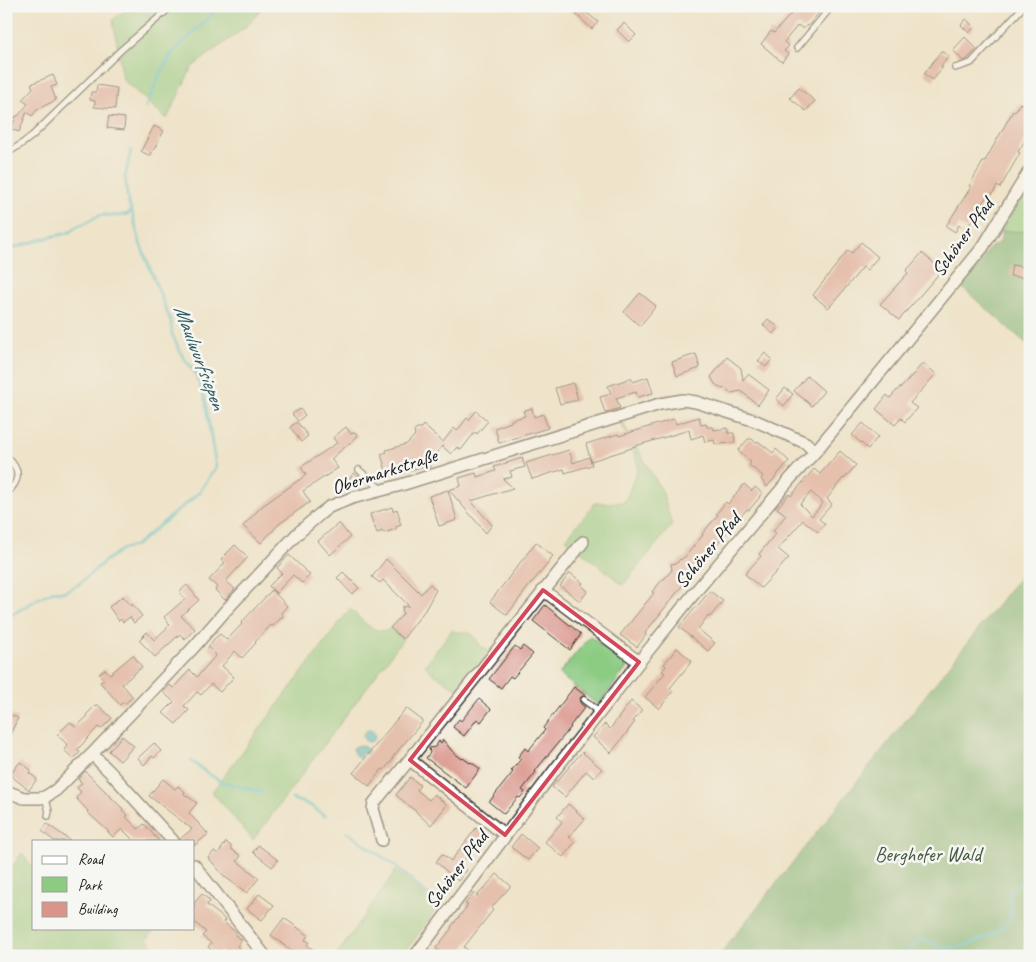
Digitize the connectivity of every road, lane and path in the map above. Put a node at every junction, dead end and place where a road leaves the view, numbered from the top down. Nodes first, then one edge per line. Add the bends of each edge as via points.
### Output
1 (172, 6) edge
2 (832, 6) edge
3 (1024, 6) edge
4 (798, 48) dead end
5 (955, 68) dead end
6 (6, 154) edge
7 (1030, 170) edge
8 (816, 452) junction
9 (6, 456) edge
10 (359, 470) dead end
11 (382, 490) junction
12 (6, 494) edge
13 (582, 542) dead end
14 (543, 590) junction
15 (639, 662) junction
16 (584, 700) dead end
17 (600, 712) junction
18 (92, 754) junction
19 (410, 760) junction
20 (6, 791) edge
21 (45, 797) junction
22 (48, 816) dead end
23 (505, 835) junction
24 (171, 840) edge
25 (382, 840) dead end
26 (195, 866) edge
27 (265, 956) edge
28 (414, 956) edge

1 - 6 lane via 32,136
2 - 4 lane
3 - 5 lane via 971,64
7 - 8 street, Schöner Pfad via 983,247
8 - 11 street, Obermarkstraße via 806,443 756,421 683,400 660,404
8 - 15 street, Schöner Pfad
9 - 12 lane via 18,474 16,483
10 - 11 lane
11 - 18 street, Obermarkstraße via 340,502 309,523
13 - 14 street
14 - 15 street
14 - 19 street
15 - 17 street, Schöner Pfad
16 - 17 lane
17 - 23 street, Schöner Pfad
18 - 21 street, Obermarkstraße
18 - 24 street
19 - 23 street
19 - 25 street via 374,803
20 - 21 street via 24,798
21 - 22 lane
23 - 28 street, Schöner Pfad
26 - 27 street

